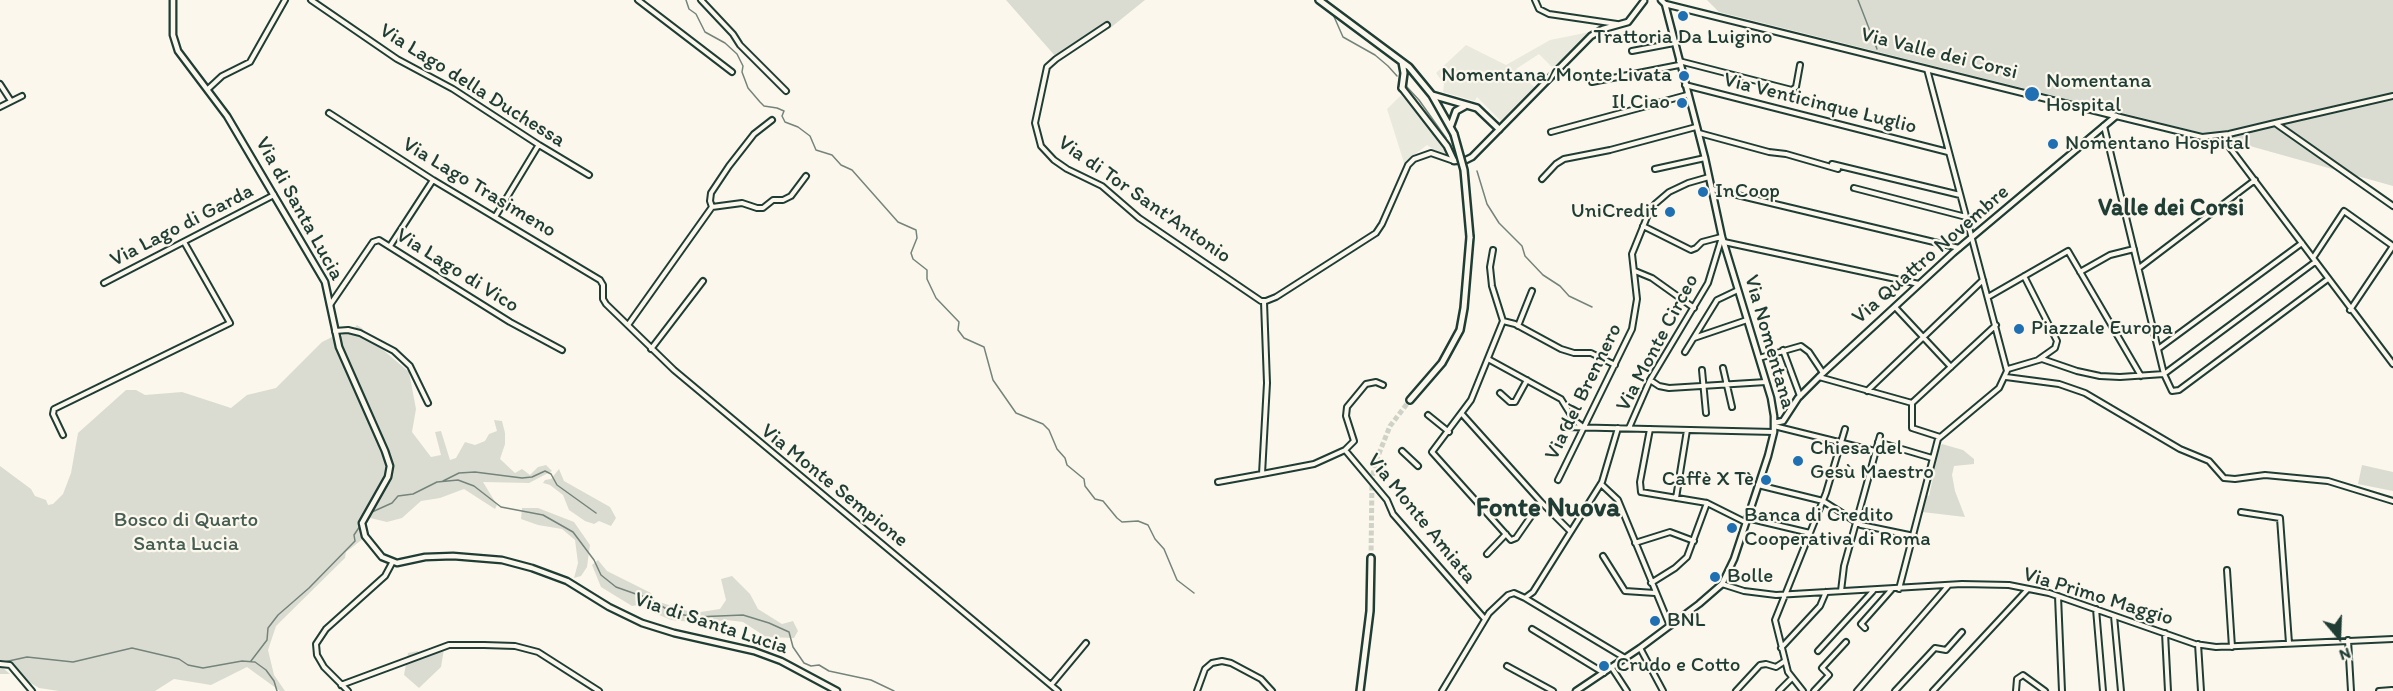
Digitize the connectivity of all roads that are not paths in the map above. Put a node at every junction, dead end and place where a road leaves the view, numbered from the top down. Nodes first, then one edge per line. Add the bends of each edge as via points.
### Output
1 (173, 0) edge
2 (285, 0) edge
3 (311, 0) edge
4 (638, 0) edge
5 (701, 0) edge
6 (1535, 0) edge
7 (1643, 0) edge
8 (1320, 1) edge
9 (1663, 2) edge
10 (1107, 25) dead end
11 (1621, 26) junction
12 (1674, 43) junction
13 (1632, 51) dead end
14 (1401, 61) junction
15 (1679, 63) junction
16 (1800, 65) dead end
17 (1926, 68) junction
18 (732, 72) dead end
19 (1422, 82) junction
20 (1592, 82) dead end
21 (0, 84) edge
22 (1403, 85) junction
23 (1684, 85) junction
24 (208, 89) junction
25 (786, 91) dead end
26 (1432, 95) junction
27 (22, 96) dead end
28 (1687, 96) junction
29 (2393, 96) edge
30 (11, 101) junction
31 (1467, 105) junction
32 (0, 107) edge
33 (329, 113) dead end
34 (2116, 116) junction
35 (772, 120) dead end
36 (2275, 123) junction
37 (1451, 125) junction
38 (2104, 126) junction
39 (1696, 127) junction
40 (1499, 129) junction
41 (1551, 132) dead end
42 (1698, 133) junction
43 (2220, 136) junction
44 (539, 146) junction
45 (1948, 152) junction
46 (1705, 158) junction
47 (1454, 161) junction
48 (1832, 164) dead end
49 (1655, 169) dead end
50 (1838, 169) dead end
51 (589, 175) dead end
52 (806, 176) dead end
53 (1709, 177) junction
54 (1542, 179) dead end
55 (433, 180) junction
56 (2255, 180) junction
57 (1854, 188) dead end
58 (1712, 189) junction
59 (274, 195) junction
60 (1961, 195) junction
61 (2393, 206) edge
62 (712, 207) junction
63 (495, 217) junction
64 (1967, 217) junction
65 (1643, 226) junction
66 (1972, 237) junction
67 (1723, 240) junction
68 (184, 242) junction
69 (2302, 243) junction
70 (390, 246) junction
71 (2393, 246) edge
72 (1959, 248) junction
73 (2134, 249) junction
74 (1493, 250) dead end
75 (2314, 260) junction
76 (2139, 268) junction
77 (1635, 271) junction
78 (2080, 272) junction
79 (2024, 276) junction
80 (2328, 279) junction
81 (1983, 280) junction
82 (703, 281) dead end
83 (104, 283) dead end
84 (1919, 284) junction
85 (1738, 290) junction
86 (1532, 291) dead end
87 (603, 294) joint
88 (1988, 297) junction
89 (1264, 302) junction
90 (330, 305) junction
91 (1895, 307) junction
92 (1695, 308) junction
93 (2350, 310) junction
94 (1747, 320) junction
95 (1503, 321) junction
96 (628, 325) junction
97 (1996, 325) junction
98 (1518, 326) junction
99 (334, 331) junction
100 (1694, 338) junction
101 (1923, 338) junction
102 (651, 349) junction
103 (2158, 349) junction
104 (561, 350) dead end
105 (1783, 350) junction
106 (1685, 352) dead end
107 (1759, 358) junction
108 (1488, 359) junction
109 (2038, 360) junction
110 (2393, 364) edge
111 (1615, 365) junction
112 (1952, 367) junction
113 (1724, 368) dead end
114 (1702, 369) dead end
115 (2007, 369) junction
116 (2164, 374) junction
117 (1821, 375) junction
118 (2141, 376) junction
119 (2006, 377) junction
120 (1527, 380) junction
121 (1650, 380) junction
122 (1766, 382) junction
123 (1727, 385) junction
124 (1383, 386) dead end
125 (1704, 387) junction
126 (1868, 391) junction
127 (1500, 393) dead end
128 (1800, 396) junction
129 (1410, 400) tunnel mouth
130 (428, 403) dead end
131 (1912, 403) junction
132 (1731, 407) dead end
133 (1706, 413) dead end
134 (1462, 414) junction
135 (1428, 415) dead end
136 (1564, 427) dead end
137 (1583, 427) junction
138 (1774, 427) junction
139 (1618, 428) junction
140 (1629, 428) junction
141 (1650, 429) junction
142 (1845, 429) dead end
143 (1687, 430) junction
144 (1449, 432) junction
145 (63, 435) dead end
146 (1880, 436) dead end
147 (1940, 437) junction
148 (1878, 442) junction
149 (1841, 443) junction
150 (1345, 450) junction
151 (1402, 451) dead end
152 (1875, 451) junction
153 (1932, 458) junction
154 (1418, 466) dead end
155 (1262, 474) junction
156 (1558, 480) dead end
157 (1218, 482) dead end
158 (1601, 484) junction
159 (1758, 485) junction
160 (1676, 498) junction
161 (1823, 501) junction
162 (2393, 501) edge
163 (1541, 502) junction
164 (1707, 503) junction
165 (2241, 512) dead end
166 (1746, 520) junction
167 (1856, 522) junction
168 (1570, 531) junction
169 (1810, 533) junction
170 (1506, 534) junction
171 (1914, 536) junction
172 (1694, 541) junction
173 (1635, 543) junction
174 (1487, 554) dead end
175 (1603, 556) dead end
176 (1371, 558) tunnel mouth
177 (392, 563) junction
178 (2227, 570) dead end
179 (1651, 583) junction
180 (1722, 584) junction
181 (1949, 585) junction
182 (1899, 588) junction
183 (2028, 588) junction
184 (1892, 589) junction
185 (1874, 590) junction
186 (1841, 591) junction
187 (1826, 592) junction
188 (1655, 593) junction
189 (1785, 594) junction
190 (2058, 596) junction
191 (1526, 598) junction
192 (2096, 609) junction
193 (2114, 616) junction
194 (1484, 618) junction
195 (1670, 626) junction
196 (1865, 628) dead end
197 (1532, 629) dead end
198 (1962, 632) dead end
199 (2166, 633) junction
200 (2393, 639) edge
201 (2348, 640) junction
202 (1846, 642) dead end
203 (1086, 643) dead end
204 (2289, 643) junction
205 (2198, 645) junction
206 (2232, 647) junction
207 (1640, 648) junction
208 (1781, 648) junction
209 (1818, 651) dead end
210 (1626, 658) junction
211 (1785, 661) junction
212 (2, 664) edge
213 (1507, 666) dead end
214 (1612, 668) junction
215 (1604, 673) junction
216 (1792, 678) junction
217 (341, 685) junction
218 (1051, 685) junction
219 (2392, 690) edge
220 (32, 691) edge
221 (348, 691) edge
222 (599, 691) edge
223 (837, 691) edge
224 (1058, 691) edge
225 (1197, 691) edge
226 (1272, 691) edge
227 (1360, 691) edge
228 (1442, 691) edge
229 (1553, 691) edge
230 (1576, 691) edge
231 (1627, 691) edge
232 (1663, 691) edge
233 (1736, 691) edge
234 (1779, 691) edge
235 (1803, 691) edge
236 (1814, 691) edge
237 (1857, 691) edge
238 (1895, 691) edge
239 (1933, 691) edge
240 (2016, 691) edge
241 (2044, 691) edge
242 (2062, 691) edge
243 (2103, 691) edge
244 (2121, 691) edge
245 (2168, 691) edge
246 (2201, 691) edge
247 (2351, 691) edge
248 (2379, 691) edge

1 - 24 street, Via di Santa Lucia via 175,45
2 - 24 street via 250,62 222,76
3 - 44 street, Via Lago della Duchessa via 397,59 453,89
4 - 18 street
5 - 25 street
6 - 11 street via 1539,9 1549,14
7 - 11 street
8 - 14 main road
9 - 12 street, Via Nomentana
9 - 17 street, Via Valle dei Corsi
10 - 89 street, Via di Tor Sant'Antonio via 1047,67 1035,120 1045,152 1102,186 1138,218
11 - 40 street via 1591,36
12 - 13 street
12 - 15 street, Via Nomentana
14 - 19 main road
14 - 22 main road
15 - 16 street via 1792,90
15 - 20 street
15 - 23 street, Via Nomentana
17 - 34 street, Via Valle dei Corsi
17 - 45 street
19 - 22 main road via 1412,80
19 - 26 main road
21 - 30 street
22 - 47 street
23 - 28 street, Via Nomentana
23 - 45 street, Via Venticinque Luglio
24 - 59 street, Via di Santa Lucia
26 - 31 main road
26 - 37 main road
27 - 30 street
28 - 39 street, Via Nomentana
28 - 41 street
29 - 36 street, Via Valle dei Corsi
30 - 32 street
31 - 37 main road via 1456,111
31 - 40 main road via 1479,109
33 - 55 street, Via Lago Trasimeno
34 - 38 street, Via Quattro Novembre
34 - 43 street, Via Valle dei Corsi via 2197,136
35 - 62 street via 754,134 729,166 711,193
36 - 43 street, Via Valle dei Corsi
36 - 61 street
37 - 129 main road, bridge via 1464,170 1470,237 1464,308 1460,330 1442,363
38 - 66 street, Via Quattro Novembre
38 - 73 street
39 - 42 street, Via Nomentana
39 - 54 street via 1564,159
40 - 47 street via 1470,158
42 - 46 street, Via Nomentana
42 - 50 street
43 - 56 street
44 - 51 street, Via Lago della Duchessa
44 - 63 street
45 - 60 street
46 - 49 street
46 - 53 street, Via Nomentana
47 - 89 street via 1431,153 1414,159 1376,233
48 - 60 street
52 - 62 street via 788,198 774,200 763,208 742,203
53 - 58 street, Via Nomentana
53 - 65 street, Via del Brennero via 1666,194 1649,212
55 - 63 street, Via Lago Trasimeno
55 - 70 street
56 - 69 street
56 - 76 street
57 - 64 street
58 - 67 street, Via Nomentana
58 - 72 street
59 - 68 street, Via Lago di Garda
59 - 90 street, Via di Santa Lucia via 321,275
60 - 64 street
62 - 96 street
63 - 87 street, Via Lago Trasimeno via 600,280
64 - 66 street
65 - 67 street via 1691,250 1703,241
65 - 77 street, Via del Brennero via 1633,251
66 - 72 street, Via Quattro Novembre
66 - 81 street
67 - 84 street
67 - 85 street, Via Nomentana
67 - 92 street, Via Monte Circeo
68 - 83 street, Via Lago di Garda
68 - 145 street via 230,323 54,410
69 - 75 street
69 - 103 street
70 - 90 street, Via Lago di Vico via 379,240 373,242
70 - 104 street, Via Lago di Vico
71 - 75 street via 2344,211
71 - 93 street
72 - 84 street, Via Quattro Novembre
73 - 76 street
73 - 78 street via 2110,255
74 - 95 street via 1492,286
75 - 80 street
75 - 116 street
76 - 103 street
77 - 92 street
77 - 111 street, Via del Brennero via 1634,321
78 - 79 street via 2067,251
78 - 118 street
79 - 88 street
79 - 109 street via 2057,341 2055,348
80 - 93 street
80 - 116 street via 2177,391 2172,391
81 - 88 street
81 - 101 street
82 - 102 street
84 - 91 street, Via Quattro Novembre
85 - 94 street, Via Nomentana
85 - 100 street via 1717,300
86 - 98 street
87 - 96 street, Via Monte Sempione via 606,304
88 - 97 street
89 - 155 street via 1267,383
90 - 99 street, Via di Santa Lucia
91 - 101 street
91 - 117 street, Via Quattro Novembre
92 - 121 street, Via Monte Circeo
93 - 110 street
94 - 100 street
94 - 107 street, Via Nomentana
95 - 98 street
95 - 108 street
96 - 102 street, Via Monte Sempione
97 - 112 street
97 - 115 street
98 - 111 street via 1561,349 1591,353
99 - 130 street via 360,333 398,354 412,371
99 - 177 street, Via di Santa Lucia via 390,466 389,476 362,525 380,555
100 - 106 street
101 - 112 street
101 - 126 street
102 - 218 street, Via Monte Sempione via 732,421
103 - 116 street
105 - 107 street
105 - 117 street via 1804,347
105 - 128 street
107 - 122 street, Via Nomentana
108 - 120 street
108 - 134 street
109 - 115 street
109 - 118 street via 2086,374
111 - 137 street, Via del Brennero
112 - 131 street
113 - 123 street
114 - 125 street
115 - 119 street
116 - 118 street
117 - 126 street
117 - 128 street, Via Quattro Novembre
119 - 147 street via 1999,388
119 - 162 street via 2059,384 2085,393 2209,461 2224,478 2265,475 2328,481
120 - 127 street via 1515,402
120 - 137 street via 1562,400
121 - 125 street via 1669,388
121 - 140 street, Via Monte Circeo
122 - 123 street
122 - 138 street, Via Nomentana
123 - 125 street
123 - 132 street
124 - 150 street via 1376,382 1366,384 1347,407 1354,441
125 - 133 street
126 - 131 street
128 - 138 street, Via Quattro Novembre via 1783,421
131 - 147 street via 1912,428
134 - 144 street
134 - 163 street
135 - 144 street
136 - 137 street
137 - 139 street
137 - 156 street, Via del Brennero
138 - 143 street
138 - 149 street
138 - 159 street, Via Nomentana
139 - 140 street
139 - 158 street, Via Monte Circeo
140 - 141 street
141 - 143 street
141 - 160 street via 1642,493
142 - 149 street
143 - 160 street
144 - 170 street via 1432,452
146 - 148 street
147 - 153 street
148 - 152 street
148 - 153 street
149 - 152 street
149 - 161 street
150 - 155 street, Via Monte Amiata via 1314,464
150 - 194 street, Via Monte Amiata via 1387,500 1393,514
151 - 154 street
152 - 167 street
153 - 171 street
155 - 157 street, Via Monte Amiata
158 - 168 street, Via Monte Circeo
158 - 173 street via 1618,500
159 - 161 street
159 - 166 street, Via Nomentana
160 - 164 street
161 - 167 street
161 - 169 street
163 - 168 street
163 - 170 street via 1515,539 1510,540
164 - 166 street
164 - 172 street
165 - 204 street via 2280,518
166 - 169 street
166 - 180 street, Via Nomentana
167 - 171 street
167 - 186 street
168 - 191 street, Via Monte Circeo
169 - 189 street
170 - 174 street
171 - 182 street
172 - 173 street via 1668,532
172 - 179 street via 1682,563
173 - 179 street
175 - 188 street via 1624,591
176 - 227 main road via 1370,611
177 - 217 street via 385,576 326,629 318,641 316,649 324,667
177 - 223 street, Via di Santa Lucia via 453,556 502,560 532,568 567,581 642,622 680,635 754,651
178 - 206 street
179 - 188 street
180 - 189 street, Via Primo Maggio via 1749,592
180 - 195 street, Via Nomentana
181 - 182 street, Via Primo Maggio
181 - 183 street, Via Primo Maggio
181 - 237 street
182 - 184 street, Via Primo Maggio
183 - 190 street, Via Primo Maggio
183 - 239 street
184 - 185 street, Via Primo Maggio
184 - 196 street via 1861,624
185 - 186 street, Via Primo Maggio
185 - 209 street
186 - 187 street, Via Primo Maggio
187 - 189 street, Via Primo Maggio
187 - 208 street via 1821,604
188 - 195 street
189 - 208 street via 1774,624
190 - 192 street, Via Primo Maggio
190 - 242 street
191 - 194 street via 1508,595
191 - 210 street
192 - 193 street, Via Primo Maggio
192 - 243 street
193 - 199 street, Via Primo Maggio
193 - 244 street
194 - 228 street
195 - 207 street, Via Nomentana
197 - 215 street
198 - 238 street via 1946,650 1935,648
199 - 205 street, Via Primo Maggio
199 - 245 street
200 - 201 street, Via Primo Maggio
201 - 204 street, Via Primo Maggio
201 - 247 street
202 - 236 street via 1822,668 1829,675
203 - 218 street
204 - 206 street, Via Primo Maggio
205 - 206 street, Via Primo Maggio
205 - 246 street
207 - 210 street, Via Nomentana
207 - 232 street
208 - 211 street
210 - 214 street, Via Nomentana
211 - 216 street
211 - 233 street via 1776,667 1760,665
212 - 220 street via 10,665
213 - 229 street
214 - 215 street, Via Nomentana
214 - 231 street
215 - 230 street, Via Nomentana
216 - 234 street
216 - 235 street
217 - 221 street
217 - 222 street via 449,645 497,645 538,652
218 - 224 street, Via Monte Sempione
219 - 248 street
225 - 226 street via 1204,670 1221,661 1262,679
240 - 241 street via 2017,678 2023,675

